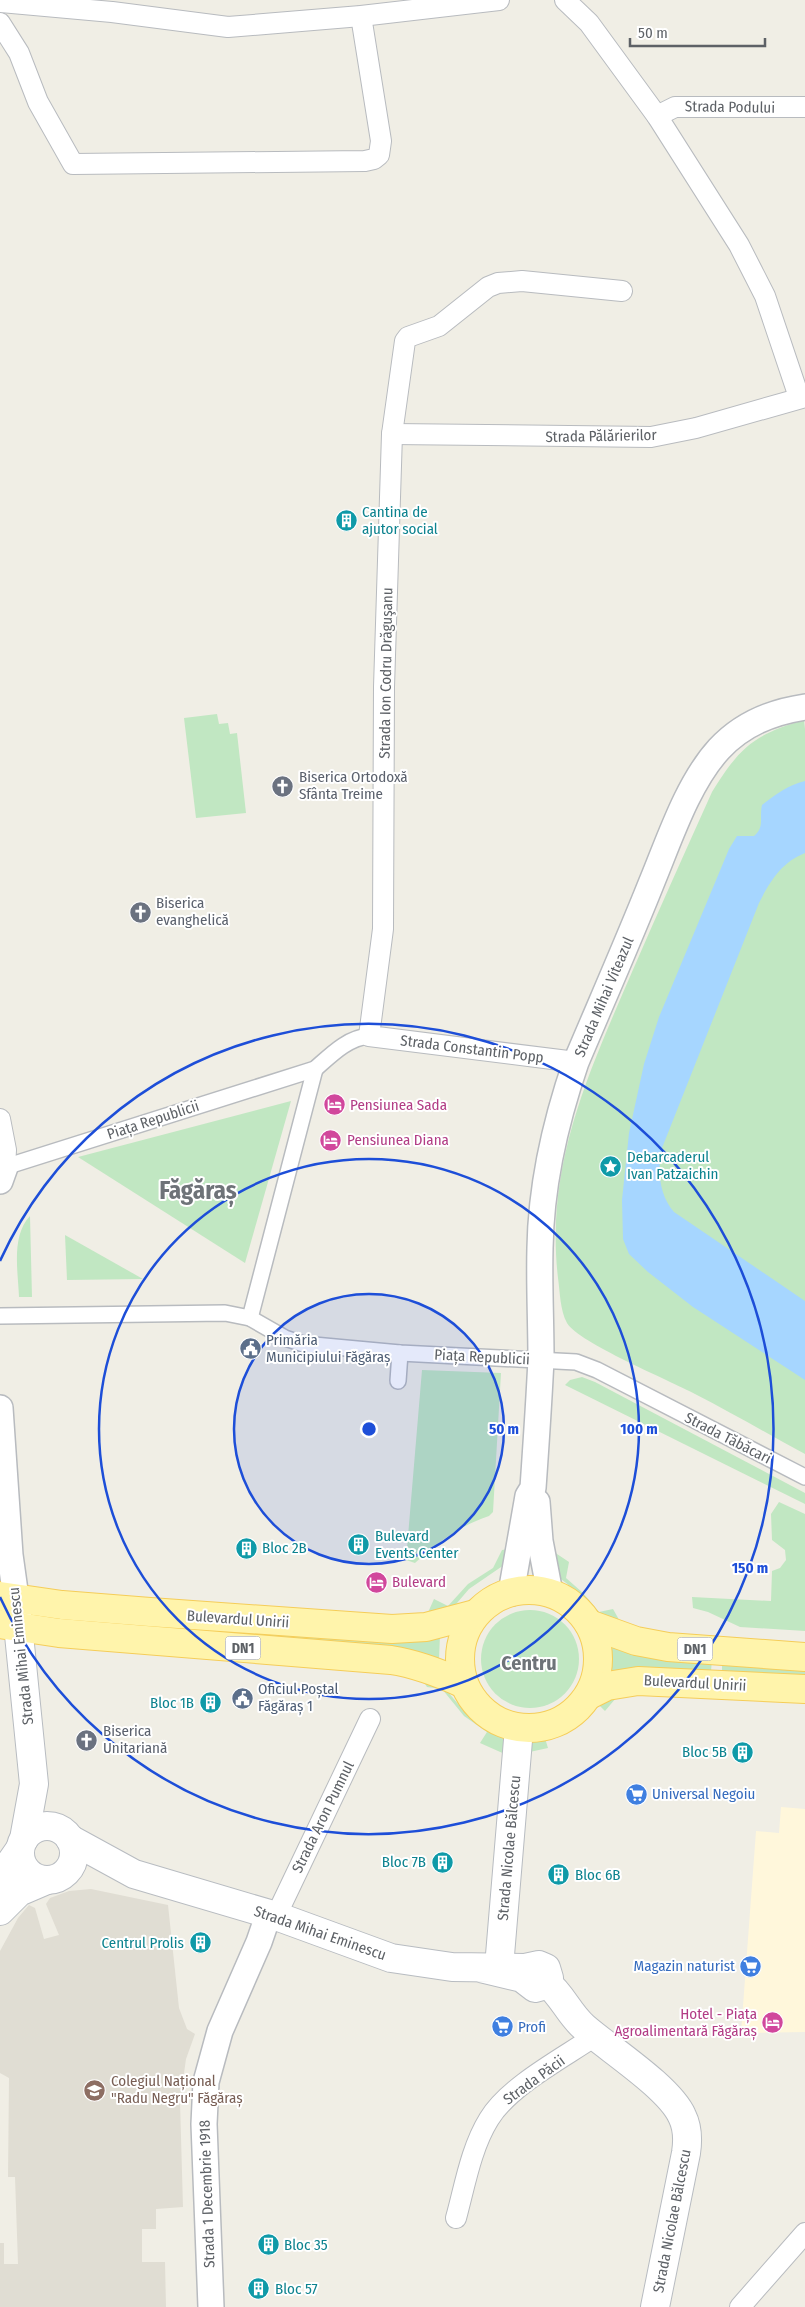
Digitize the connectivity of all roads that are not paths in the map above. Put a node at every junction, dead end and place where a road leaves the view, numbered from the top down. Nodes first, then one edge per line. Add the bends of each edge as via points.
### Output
1 (499, 0) edge
2 (565, 0) edge
3 (0, 2) edge
4 (361, 16) junction
5 (0, 23) edge
6 (805, 107) edge
7 (657, 116) junction
8 (622, 291) dead end
9 (802, 397) edge
10 (392, 434) junction
11 (805, 707) edge
12 (369, 1036) junction
13 (576, 1062) junction
14 (315, 1069) junction
15 (0, 1119) edge
16 (2, 1172) edge
17 (0, 1316) edge
18 (250, 1318) junction
19 (400, 1353) junction
20 (540, 1360) junction
21 (398, 1382) dead end
22 (0, 1408) edge
23 (805, 1477) edge
24 (532, 1488) junction
25 (510, 1592) junction
26 (550, 1593) junction
27 (8, 1597) edge
28 (475, 1614) junction
29 (589, 1624) junction
30 (9, 1625) edge
31 (805, 1657) edge
32 (464, 1684) junction
33 (805, 1689) edge
34 (588, 1696) junction
35 (370, 1719) dead end
36 (519, 1728) junction
37 (34, 1784) junction
38 (65, 1834) junction
39 (22, 1844) junction
40 (134, 1874) junction
41 (0, 1878) edge
42 (54, 1878) junction
43 (0, 1911) edge
44 (273, 1915) junction
45 (490, 1968) junction
46 (595, 2036) junction
47 (456, 2218) dead end
48 (805, 2233) edge
49 (211, 2307) edge
50 (655, 2307) edge
51 (740, 2307) edge

1 - 4 street
2 - 7 street via 589,23
3 - 4 street via 220,26
4 - 5 street via 382,141 379,155 365,161 74,164 38,102 19,53
6 - 7 street, Strada Podului via 675,107
7 - 9 street via 722,216 758,279
8 - 10 street, Strada Ion Codru Drăguşanu via 522,281 488,287 439,326 405,341
9 - 10 street, Strada Pălărierilor via 696,428 651,437
10 - 12 street, Strada Ion Codru Drăguşanu via 384,678 383,929
11 - 13 street, Strada Mihai Viteazul via 762,717 746,726 706,765 670,839
12 - 13 street, Strada Constantin Popp
12 - 14 street, Piața Republicii via 346,1043
13 - 20 street, Strada Mihai Viteazul via 557,1119 546,1172 540,1247
14 - 16 street, Piața Republicii
14 - 18 street
15 - 16 street via 6,1150
17 - 18 street, Piața Republicii via 208,1312
18 - 19 street, Piața Republicii via 284,1338 303,1344
19 - 20 street, Piața Republicii
19 - 21 street
20 - 23 street, Strada Tăbăcari via 585,1364
20 - 24 street
22 - 27 street, Strada Mihai Eminescu via 10,1555
24 - 25 street
24 - 26 street via 537,1496 540,1541
25 - 26 main road, Bulevardul Unirii / DN1
25 - 28 main road, Bulevardul Unirii / DN1
26 - 29 main road, Bulevardul Unirii / DN1 via 577,1609
27 - 28 main road, Bulevardul Unirii / DN1 via 62,1605 392,1629 426,1627
27 - 30 main road, Strada Mihai Eminescu
28 - 32 main road, Bulevardul Unirii / DN1 via 462,1640 460,1655
29 - 31 main road, Bulevardul Unirii / DN1 via 636,1642 668,1647
29 - 34 main road, Bulevardul Unirii / DN1 via 599,1660
30 - 32 main road, Bulevardul Unirii / DN1 via 59,1633 390,1660 430,1669
30 - 37 main road, Strada Mihai Eminescu
32 - 36 main road, Bulevardul Unirii / DN1 via 473,1701 486,1714
33 - 34 main road, Bulevardul Unirii / DN1 via 638,1681 607,1686
34 - 36 main road, Bulevardul Unirii / DN1 via 576,1711 559,1722 540,1728
35 - 44 street, Strada Aron Pumnul
36 - 45 main road, Strada Nicolae Bălcescu
37 - 38 main road, Strada Mihai Eminescu
37 - 39 main road, Strada Mihai Eminescu
38 - 39 main road via 44,1827 29,1833
38 - 40 main road, Strada Mihai Eminescu
38 - 42 main road via 74,1856 72,1864
39 - 41 main road
39 - 42 main road via 25,1869 38,1879
40 - 42 main road, Strada Mihai Eminescu
40 - 44 main road, Strada Mihai Eminescu
42 - 43 main road via 19,1892
44 - 45 main road, Strada Mihai Eminescu via 391,1958
44 - 49 street, Strada 1 Decembrie 1918 via 220,2030 206,2082 204,2124
45 - 46 main road, Strada Nicolae Bălcescu via 522,1978 535,1988 547,1983 577,2020
46 - 47 street, Strada Păcii via 522,2086 495,2110 477,2143
46 - 50 main road, Strada Nicolae Bălcescu via 664,2093 678,2109 686,2126 686,2153
48 - 51 street

